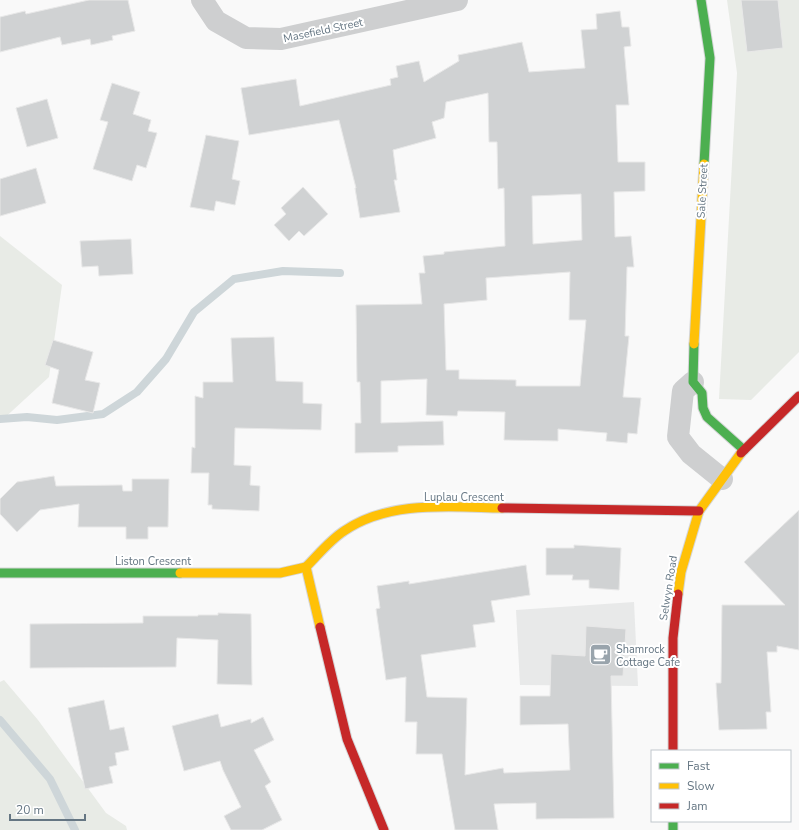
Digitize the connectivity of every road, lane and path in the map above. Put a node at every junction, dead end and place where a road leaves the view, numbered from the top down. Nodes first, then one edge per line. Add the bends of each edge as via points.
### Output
1 (202, 0) edge
2 (457, 0) edge
3 (701, 0) edge
4 (693, 382) junction
5 (799, 396) edge
6 (744, 450) junction
7 (722, 479) junction
8 (699, 511) junction
9 (306, 567) junction
10 (0, 573) edge
11 (673, 750) edge
12 (384, 830) edge

1 - 2 street, Masefield Street via 216,21 246,38 281,39
3 - 4 street, Sale Street via 710,58 695,303
4 - 6 street via 702,394 707,417
4 - 7 street via 682,391 678,437 691,454
5 - 6 street, Selwyn Road
6 - 7 street, Selwyn Road
7 - 8 street, Selwyn Road
8 - 9 street, Luplau Crescent via 431,507 377,514 343,532
8 - 11 street, Selwyn Road via 681,572 673,638
9 - 10 street, Liston Crescent via 280,573
9 - 12 street via 347,739

